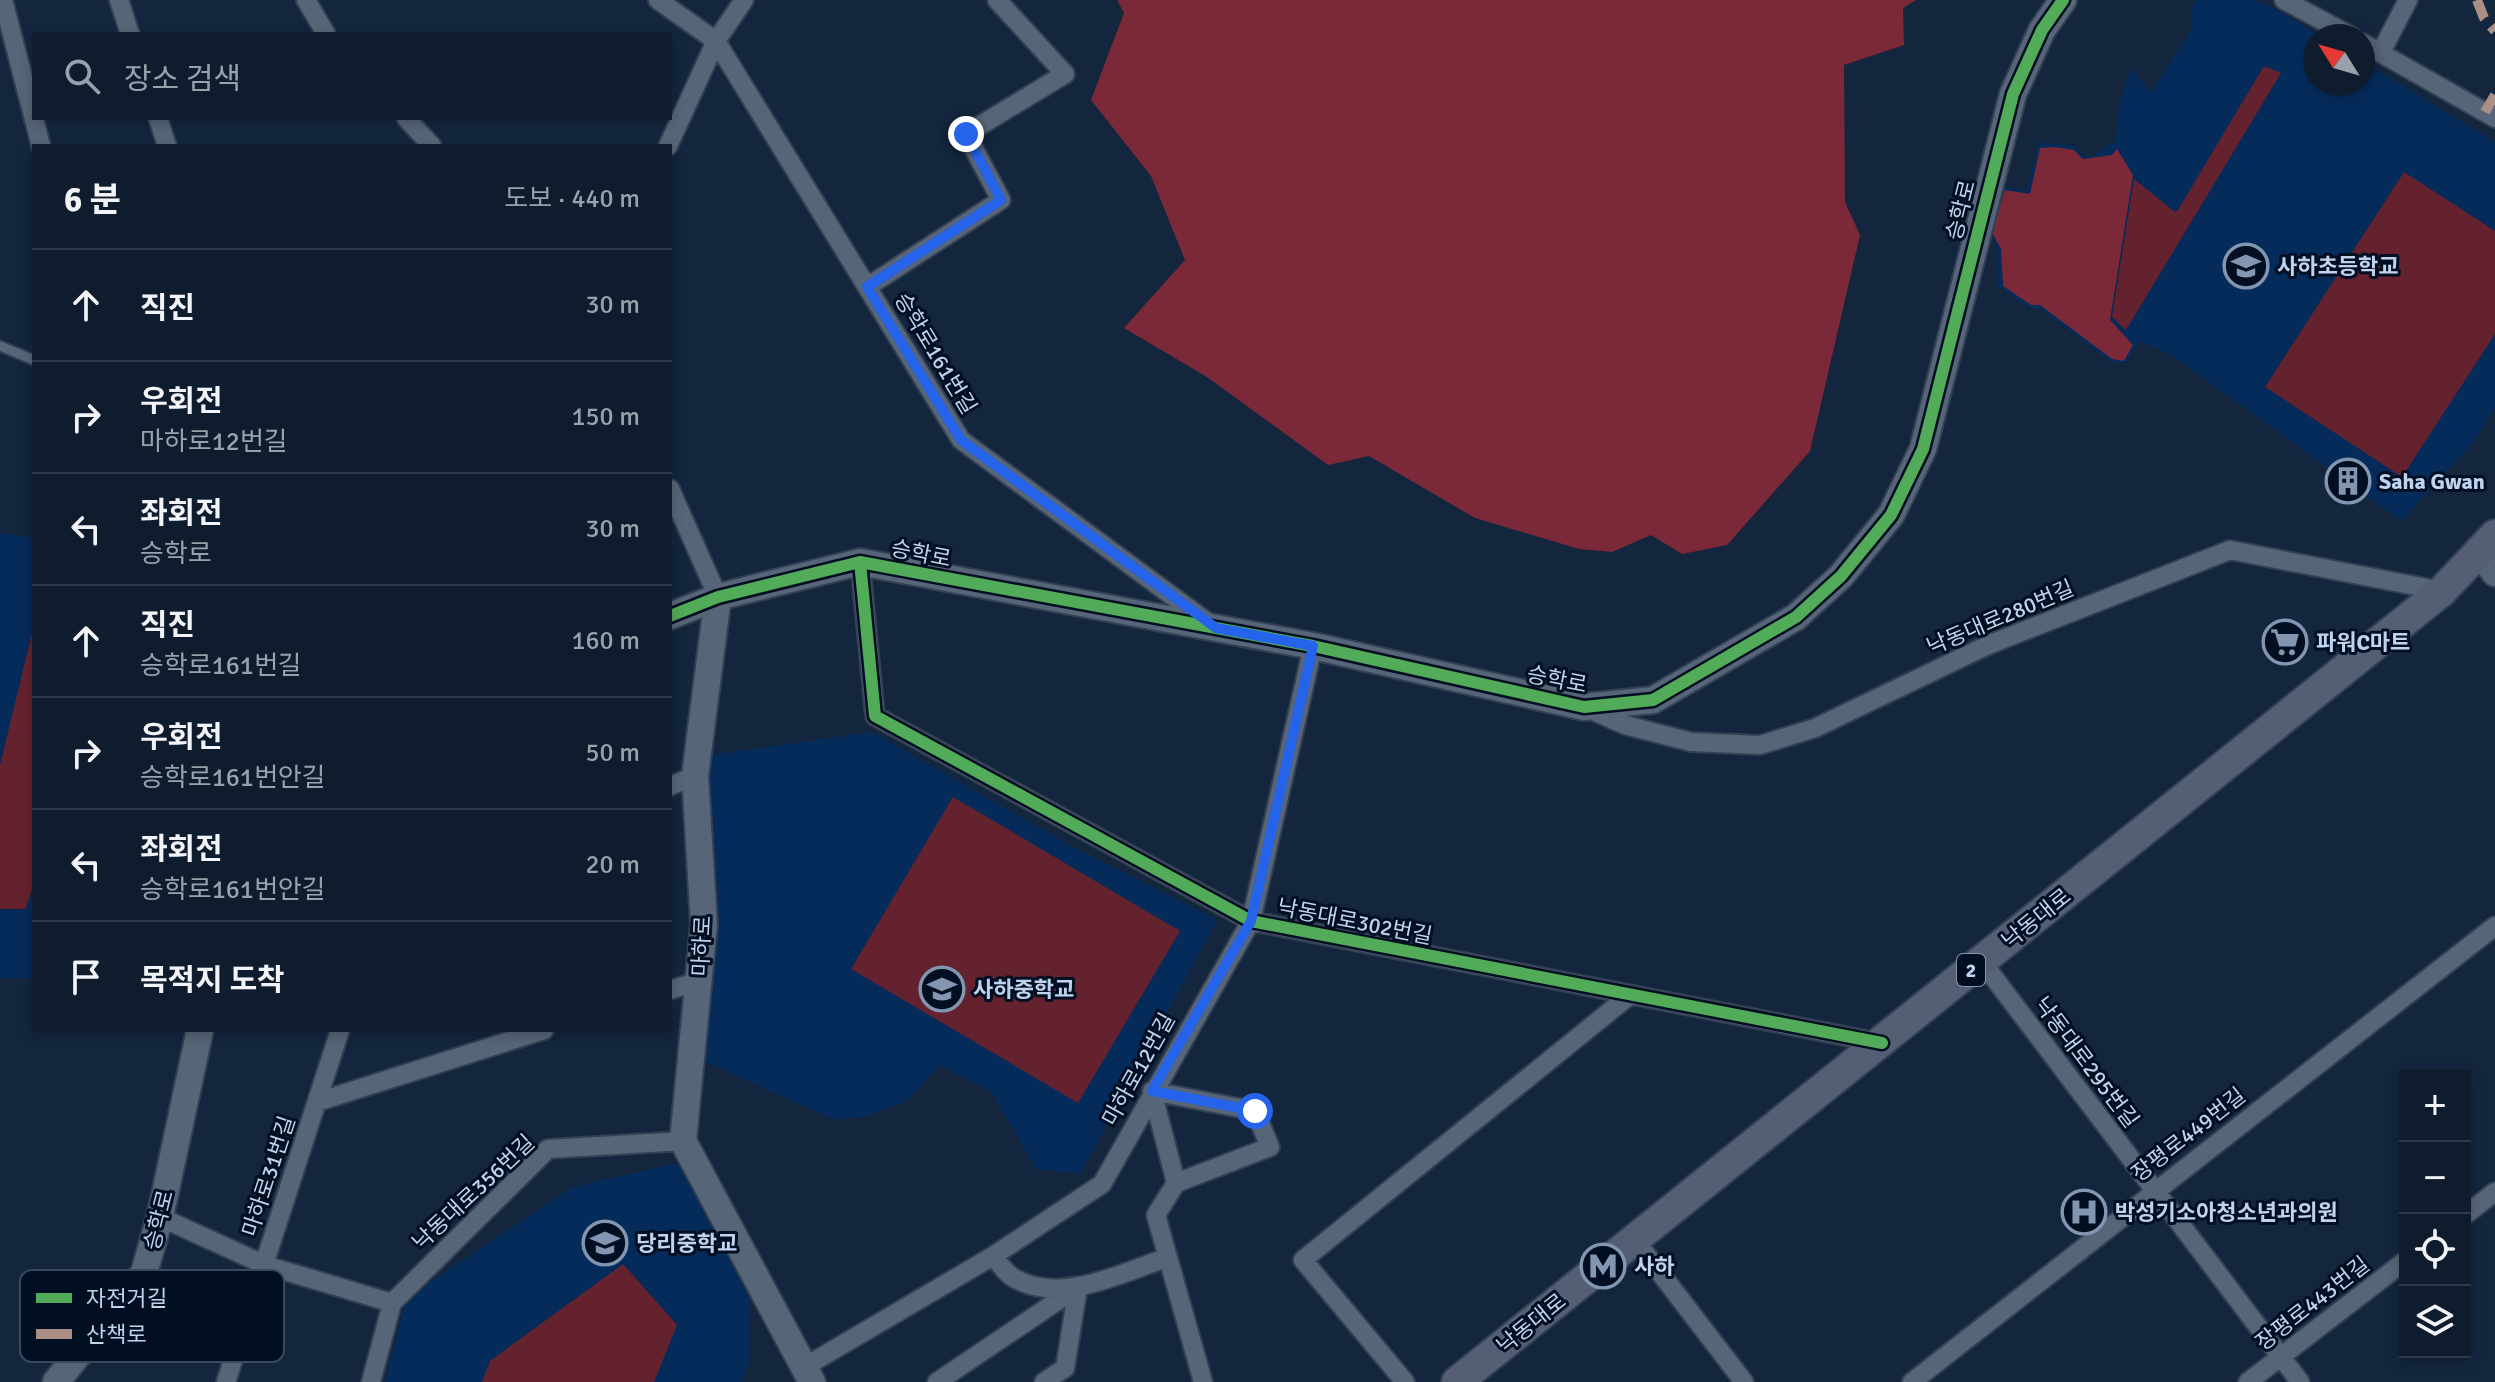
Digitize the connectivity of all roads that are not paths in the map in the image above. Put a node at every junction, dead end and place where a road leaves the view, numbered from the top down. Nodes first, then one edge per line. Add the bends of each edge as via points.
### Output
1 (3, 0) edge
2 (119, 0) edge
3 (306, 0) edge
4 (658, 0) edge
5 (744, 0) edge
6 (997, 0) edge
7 (2063, 0) edge
8 (2284, 0) edge
9 (2408, 0) edge
10 (2329, 24) edge
11 (322, 30) edge
12 (129, 32) edge
13 (716, 41) junction
14 (2375, 49) edge
15 (2381, 52) junction
16 (32, 114) edge
17 (2495, 118) edge
18 (34, 120) edge
19 (159, 120) edge
20 (408, 120) edge
21 (40, 144) edge
22 (166, 144) edge
23 (430, 144) edge
24 (669, 144) edge
25 (867, 287) junction
26 (0, 346) edge
27 (32, 359) edge
28 (672, 494) edge
29 (2490, 554) edge
30 (860, 562) junction
31 (2442, 591) junction
32 (718, 597) junction
33 (672, 615) edge
34 (1216, 628) junction
35 (1313, 646) junction
36 (1584, 707) junction
37 (695, 776) junction
38 (672, 785) edge
39 (1251, 921) junction
40 (2495, 926) edge
41 (1982, 962) junction
42 (699, 981) junction
43 (672, 989) edge
44 (1630, 995) junction
45 (200, 1032) edge
46 (339, 1032) edge
47 (538, 1032) edge
48 (1882, 1043) junction
49 (1152, 1091) junction
50 (317, 1102) junction
51 (683, 1141) junction
52 (1176, 1183) junction
53 (2155, 1190) junction
54 (2495, 1192) edge
55 (2466, 1214) edge
56 (160, 1217) junction
57 (1635, 1240) junction
58 (993, 1256) junction
59 (1166, 1258) junction
60 (265, 1265) junction
61 (2399, 1266) edge
62 (145, 1270) edge
63 (263, 1270) edge
64 (282, 1270) edge
65 (284, 1271) edge
66 (1078, 1287) junction
67 (392, 1303) junction
68 (2281, 1357) junction
69 (72, 1362) edge
70 (233, 1362) edge
71 (809, 1374) edge
72 (56, 1382) edge
73 (226, 1382) edge
74 (371, 1382) edge
75 (937, 1382) edge
76 (1044, 1382) edge
77 (1203, 1382) edge
78 (1405, 1382) edge
79 (1457, 1382) edge
80 (1744, 1382) edge
81 (1912, 1382) edge
82 (2248, 1382) edge
83 (2300, 1382) edge

1 - 16 street
2 - 12 street
3 - 11 street
4 - 13 street, 승학로161번길
5 - 13 street
6 - 25 street via 1065,74 966,134 1001,200
7 - 36 street, 승학로 via 2042,30 2013,94 1923,449 1891,515 1841,576 1796,617 1653,700
8 - 10 street
9 - 15 street
13 - 24 street
13 - 25 street, 승학로161번길
14 - 15 street
15 - 17 street
18 - 21 street
19 - 22 street
20 - 23 street
25 - 34 street, 승학로161번길 via 961,440
26 - 27 lane
28 - 32 street
29 - 31 main road, 낙동대로 / 2
30 - 32 street, 승학로
30 - 34 street, 승학로
30 - 39 street, 낙동대로302번길 via 875,716
31 - 36 street, 낙동대로280번길 via 2230,550 1988,645 1815,728 1760,745 1691,742 1625,725
31 - 41 main road, 낙동대로 / 2
32 - 33 street, 승학로
32 - 37 street, 마하로
34 - 35 street, 승학로
35 - 36 street, 승학로
35 - 39 street, 마하로12번길
37 - 38 street
37 - 42 street, 마하로 via 704,924
39 - 44 street, 낙동대로302번길
39 - 49 street, 마하로12번길
40 - 53 street, 장평로449번길
41 - 48 main road, 낙동대로 / 2
41 - 53 street, 낙동대로295번길
42 - 43 street
42 - 51 street, 마하로
44 - 48 street, 낙동대로302번길
44 - 78 street via 1303,1260
45 - 56 street, 승학로
46 - 50 street, 마하로31번길
47 - 50 street
48 - 57 main road, 낙동대로 / 2
49 - 52 street
49 - 52 street via 1255,1111 1270,1147
49 - 58 street, 마하로12번길 via 1102,1184
50 - 60 street, 마하로31번길
51 - 67 street, 낙동대로356번길 via 548,1149
51 - 71 street
52 - 59 street via 1156,1215
53 - 68 street, 낙동대로295번길
53 - 81 street, 장평로449번길
54 - 55 street
56 - 60 street
56 - 62 street, 승학로
57 - 79 main road, 낙동대로 / 2
57 - 80 street
58 - 66 street via 1013,1278 1037,1287
58 - 71 street, 마하로12번길
59 - 66 street
59 - 77 street
60 - 63 street, 마하로31번길
60 - 64 street
61 - 68 street, 장평로443번길
65 - 67 street
66 - 75 street
66 - 76 street via 1065,1368
67 - 74 street
68 - 82 street, 장평로443번길
68 - 83 street, 낙동대로295번길
69 - 72 street, 승학로
70 - 73 street, 마하로31번길

